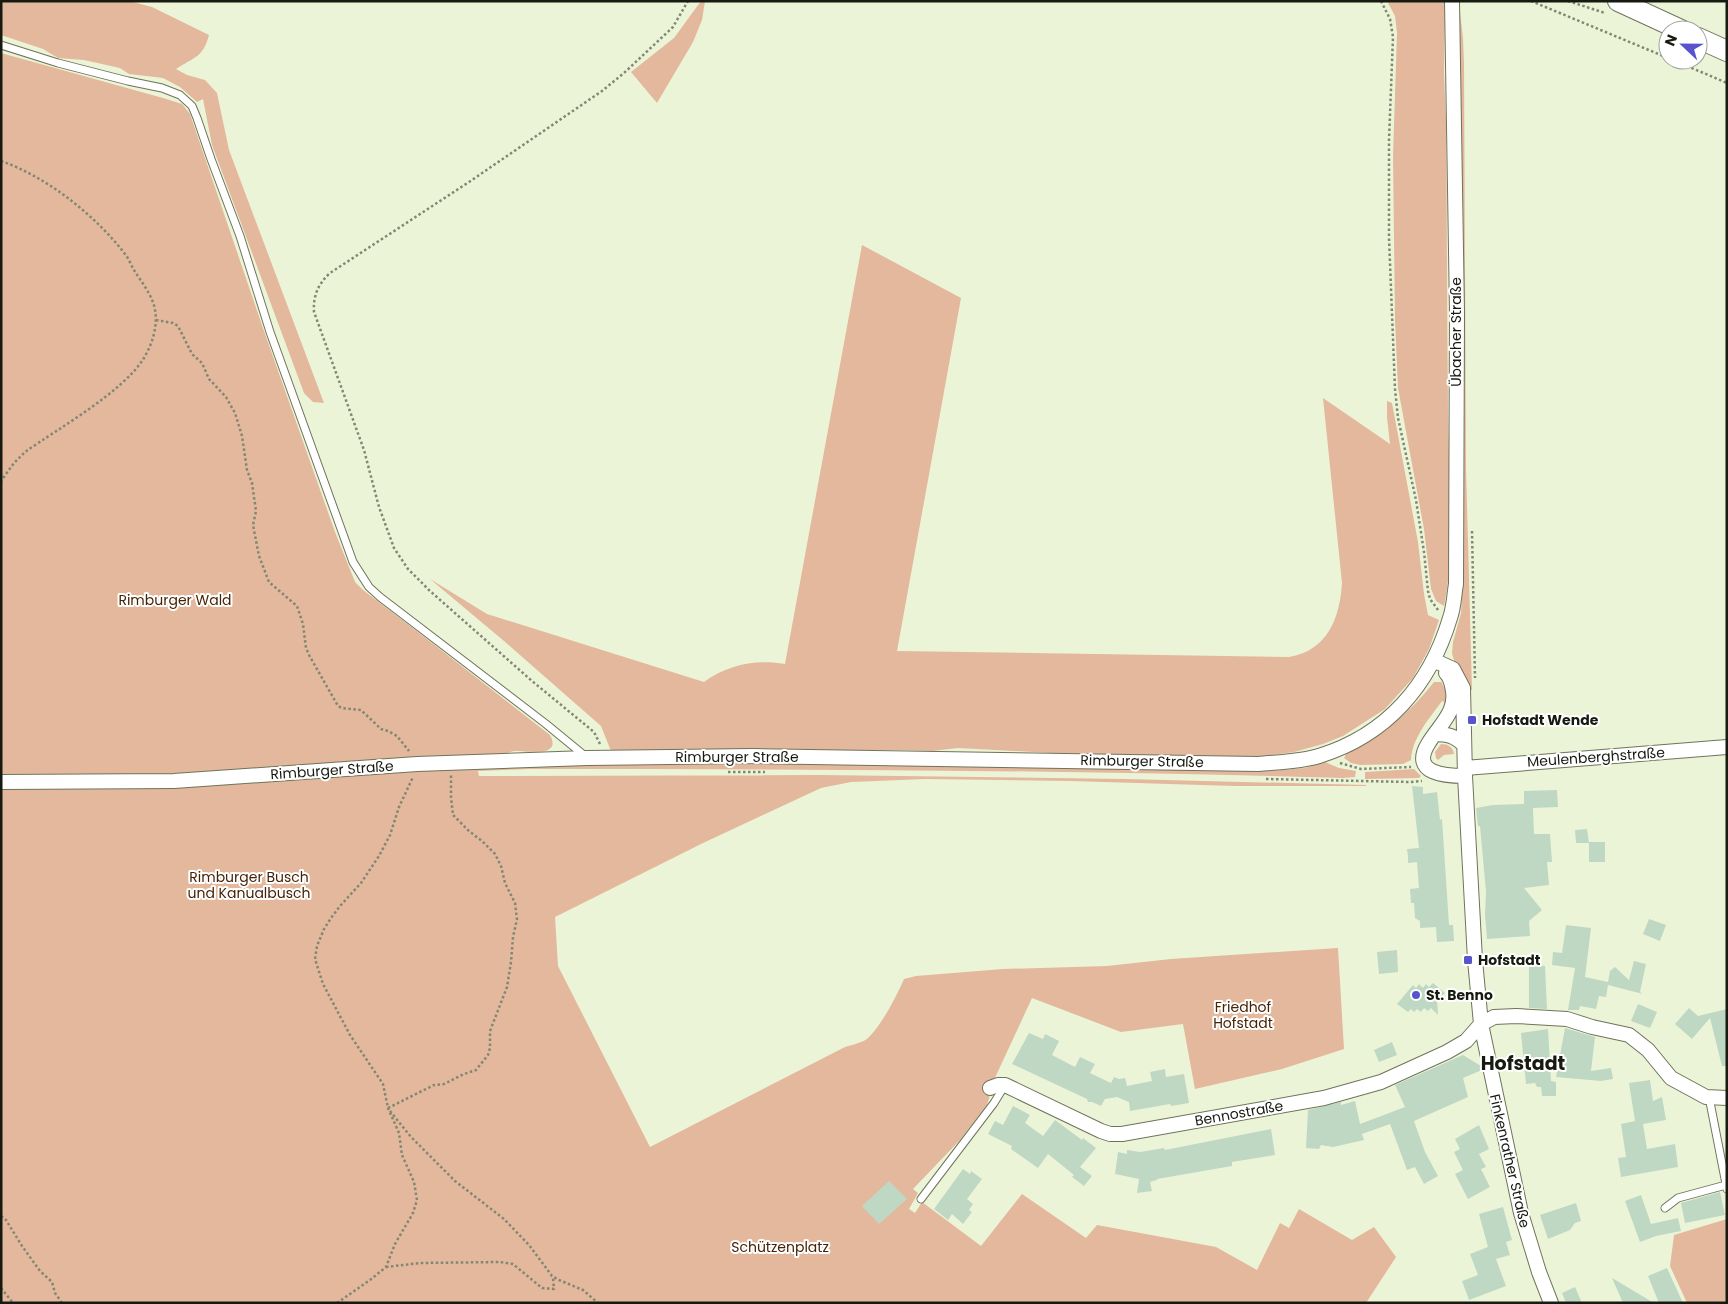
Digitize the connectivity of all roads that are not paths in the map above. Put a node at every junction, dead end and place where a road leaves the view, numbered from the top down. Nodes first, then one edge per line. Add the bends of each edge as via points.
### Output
1 (1452, 1) edge
2 (1618, 1) edge
3 (1659, 20) edge
4 (1708, 42) edge
5 (1, 45) edge
6 (1727, 51) edge
7 (1433, 660) junction
8 (1435, 734) junction
9 (1464, 745) junction
10 (1727, 747) edge
11 (587, 758) junction
12 (1465, 772) junction
13 (1, 782) edge
14 (1481, 1024) junction
15 (1005, 1085) junction
16 (990, 1088) dead end
17 (1709, 1097) junction
18 (1727, 1098) edge
19 (1726, 1187) edge
20 (921, 1199) dead end
21 (1665, 1208) dead end
22 (1551, 1303) edge

1 - 7 street, Übacher Straße via 1456,584 1451,616
2 - 3 main road
4 - 6 main road
5 - 11 lane via 58,63 162,88 180,95 192,106 240,236 283,368 360,574 380,597
7 - 8 street via 1450,678 1455,696 1449,713
7 - 9 street, Finkenrather Straße via 1453,669 1463,688
7 - 11 street, Rimburger Straße via 1411,696 1375,729 1329,752 1297,760 1258,764 763,756
8 - 9 street via 1456,737
8 - 12 street via 1423,757 1430,769 1446,776
9 - 12 street, Finkenrather Straße
10 - 12 street, Meulenberghstraße
11 - 13 street, Rimburger Straße via 451,771 417,764 174,781
12 - 14 street, Finkenrather Straße
14 - 15 street, Bennostraße via 1466,1041 1448,1052 1381,1082 1324,1098 1122,1134 1101,1131
14 - 17 street via 1494,1017 1546,1016 1628,1035 1648,1050 1670,1078
14 - 22 street, Finkenrather Straße via 1521,1213
15 - 16 street
15 - 20 lane
17 - 18 street
17 - 19 lane
19 - 21 lane via 1678,1198

